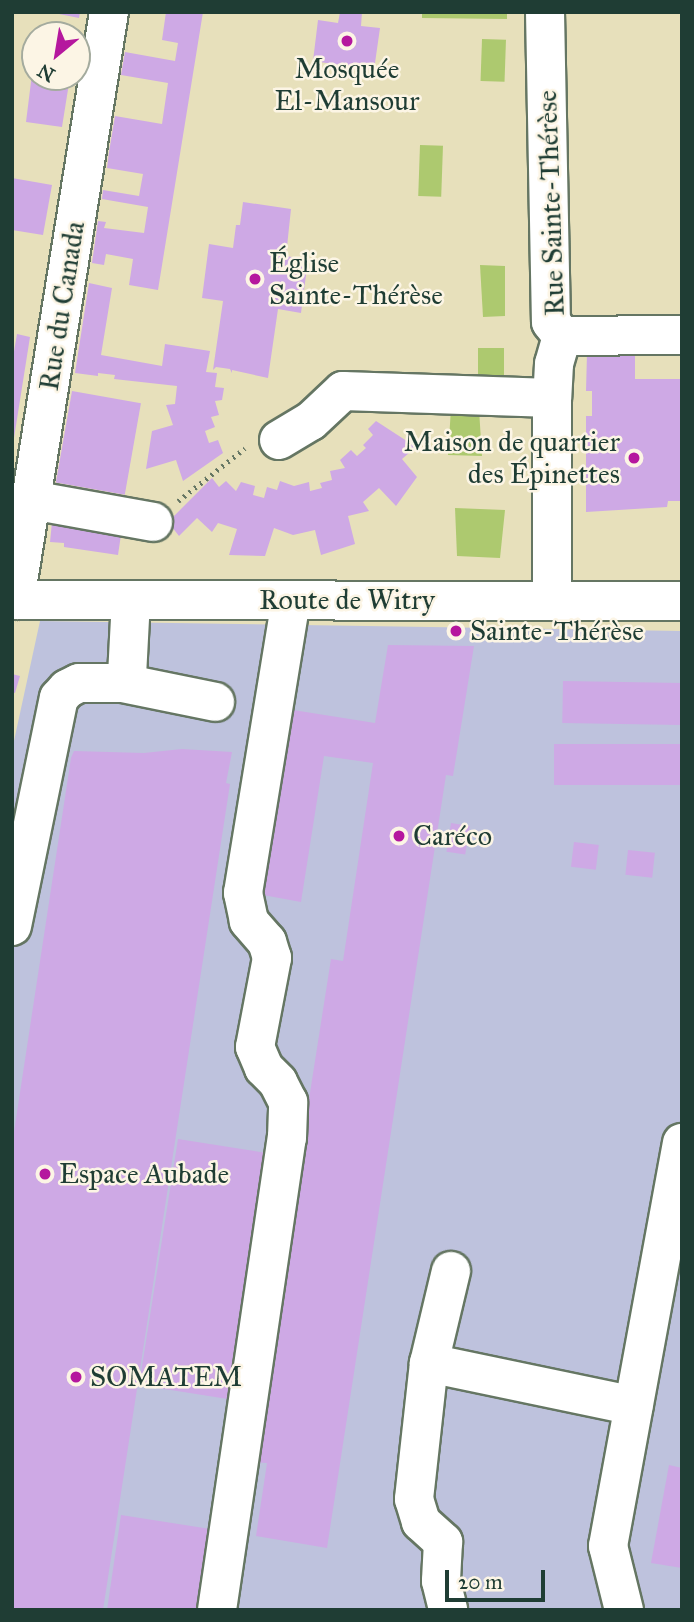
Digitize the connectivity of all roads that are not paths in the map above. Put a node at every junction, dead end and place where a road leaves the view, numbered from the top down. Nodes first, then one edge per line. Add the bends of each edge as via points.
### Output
1 (109, 12) edge
2 (545, 12) edge
3 (682, 335) edge
4 (562, 336) junction
5 (552, 398) junction
6 (279, 440) road end
7 (31, 500) junction
8 (153, 522) road end
9 (14, 600) edge
10 (131, 600) junction
11 (291, 600) junction
12 (552, 601) junction
13 (682, 601) edge
14 (122, 683) junction
15 (215, 702) dead end
16 (12, 926) edge
17 (682, 1143) edge
18 (451, 1271) dead end
19 (429, 1363) junction
20 (634, 1406) junction
21 (218, 1610) edge
22 (448, 1610) edge
23 (624, 1610) edge

1 - 7 street, Rue du Canada
2 - 4 street, Rue Sainte-Thérèse via 551,322
3 - 4 street
4 - 5 street, Rue Sainte-Thérèse
5 - 6 street via 343,391 311,421
5 - 12 street, Rue Sainte-Thérèse
7 - 8 street
7 - 9 street, Rue du Canada
9 - 10 street, Route de Witry
10 - 11 street, Route de Witry
10 - 14 street via 127,676
11 - 12 street, Route de Witry
11 - 21 street via 243,893 249,921 267,942 272,958 255,1047 288,1102 287,1138
12 - 13 street, Route de Witry
14 - 15 street
14 - 16 street via 79,683 59,698
17 - 20 street
18 - 19 street
19 - 20 street
19 - 22 street via 414,1499 421,1522 443,1542 441,1581
20 - 23 street via 608,1546

